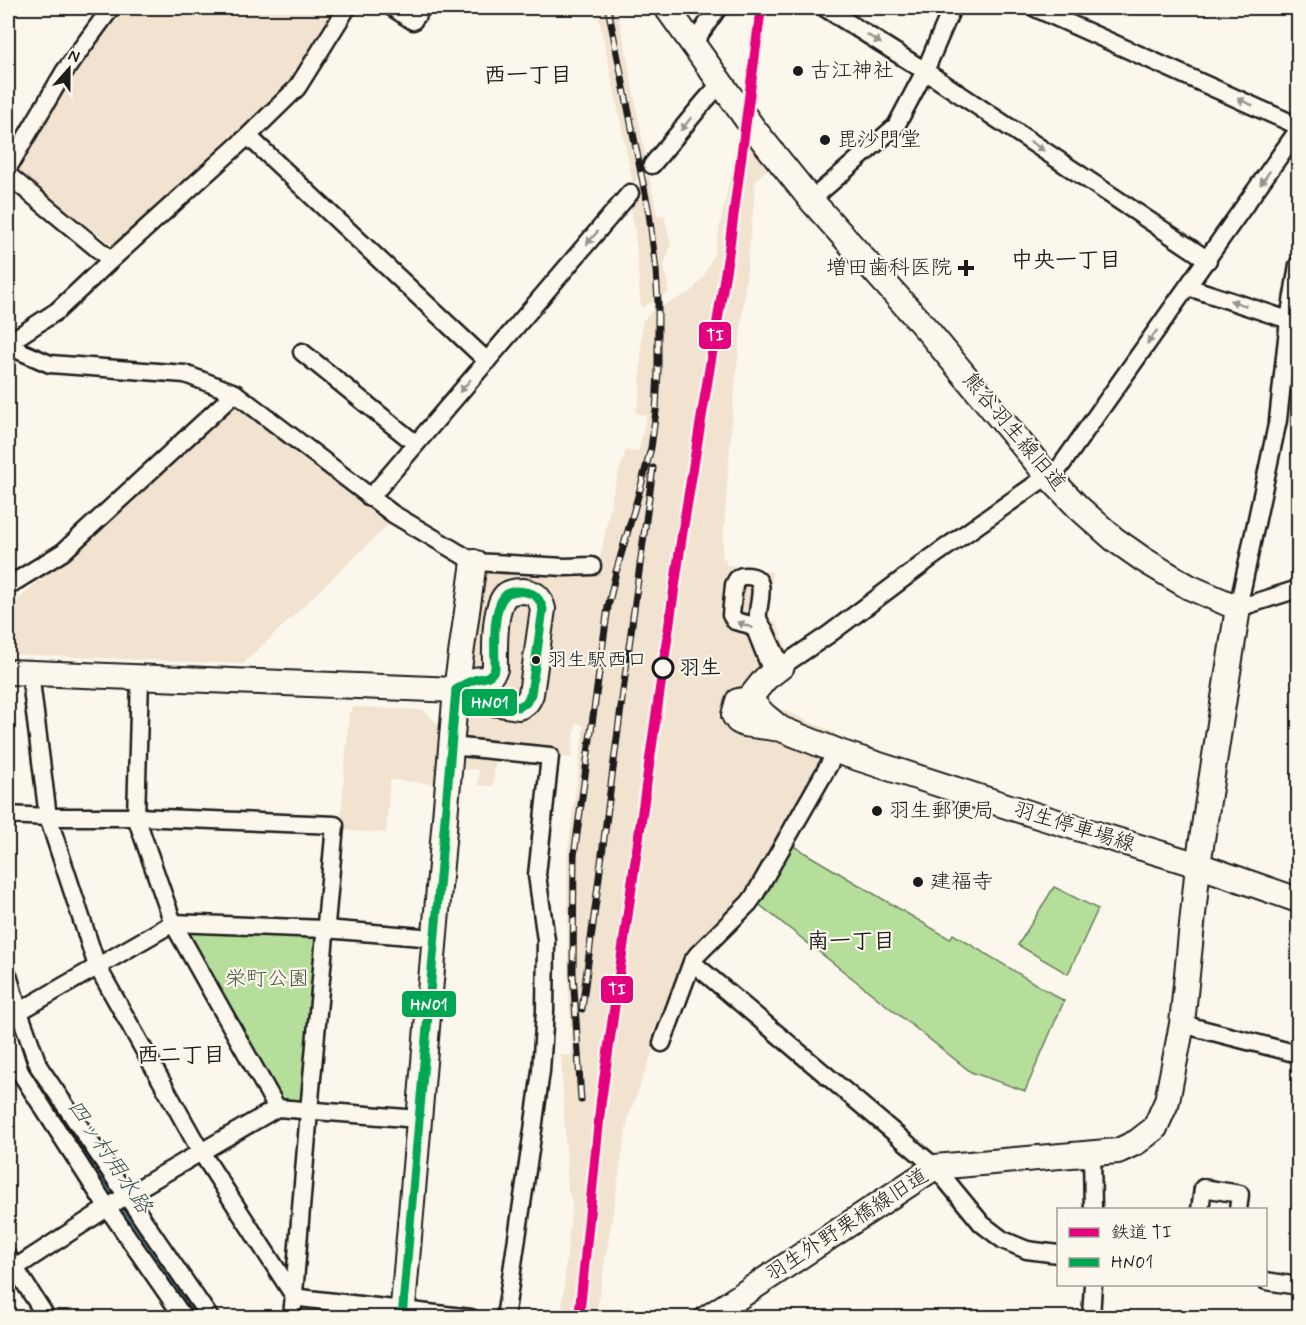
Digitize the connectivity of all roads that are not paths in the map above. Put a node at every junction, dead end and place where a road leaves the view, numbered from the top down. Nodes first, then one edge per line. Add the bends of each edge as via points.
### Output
1 (111, 8) edge
2 (347, 8) edge
3 (393, 8) edge
4 (422, 8) edge
5 (667, 8) edge
6 (718, 8) edge
7 (825, 8) edge
8 (952, 8) edge
9 (1035, 8) edge
10 (692, 42) junction
11 (925, 71) junction
12 (720, 84) junction
13 (1299, 126) edge
14 (1299, 130) edge
15 (248, 136) junction
16 (652, 165) dead end
17 (8, 168) edge
18 (8, 175) edge
19 (630, 193) dead end
20 (811, 200) junction
21 (111, 260) junction
22 (1208, 260) junction
23 (1299, 265) edge
24 (1188, 287) junction
25 (1294, 321) edge
26 (8, 344) edge
27 (302, 352) dead end
28 (487, 361) junction
29 (235, 393) junction
30 (416, 444) junction
31 (1047, 475) junction
32 (370, 498) junction
33 (474, 562) junction
34 (592, 566) dead end
35 (8, 586) edge
36 (1299, 589) edge
37 (1238, 608) junction
38 (777, 669) junction
39 (19, 673) edge
40 (140, 678) junction
41 (456, 690) junction
42 (451, 746) junction
43 (835, 750) junction
44 (8, 815) edge
45 (48, 817) junction
46 (136, 817) junction
47 (1198, 865) junction
48 (1299, 900) edge
49 (173, 923) junction
50 (325, 929) junction
51 (434, 938) junction
52 (692, 962) junction
53 (97, 966) junction
54 (8, 975) edge
55 (14, 1015) edge
56 (1182, 1024) junction
57 (8, 1035) edge
58 (662, 1043) dead end
59 (1299, 1054) edge
60 (277, 1108) junction
61 (309, 1111) junction
62 (419, 1119) junction
63 (201, 1152) junction
64 (1092, 1154) junction
65 (934, 1167) junction
66 (118, 1201) junction
67 (1093, 1208) edge
68 (1200, 1208) edge
69 (1238, 1208) edge
70 (1057, 1254) edge
71 (11, 1262) edge
72 (1267, 1281) edge
73 (1093, 1286) edge
74 (1299, 1286) edge
75 (294, 1296) junction
76 (402, 1314) edge
77 (47, 1317) edge
78 (184, 1317) edge
79 (210, 1317) edge
80 (292, 1317) edge
81 (471, 1317) edge
82 (505, 1317) edge
83 (707, 1317) edge
84 (1091, 1317) edge

1 - 17 street via 64,72
2 - 15 street via 297,87
3 - 4 street via 413,21
5 - 10 street, 熊谷羽生線旧道
6 - 10 street
7 -> 11 street
8 - 11 street
13 -> 9 street
10 - 12 street, 熊谷羽生線旧道
11 - 20 street via 896,126
11 -> 22 street
12 -> 16 street
12 - 20 street, 熊谷羽生線旧道
14 -> 22 street
15 - 21 street
15 - 28 street
18 - 21 street
19 -> 28 street
20 - 31 street, 熊谷羽生線旧道 via 928,331
21 - 26 street via 57,311
22 - 24 street
23 - 25 street
25 -> 24 street
24 -> 31 street via 1060,467
25 - 37 street via 1278,420
26 - 29 street via 50,364 185,374
27 - 30 street
28 -> 30 street
29 - 32 street
29 - 35 street via 63,552
30 - 32 street
31 - 37 street, 熊谷羽生線旧道 via 1114,539 1144,560 1189,587
31 - 38 street
32 - 33 street
33 - 34 street
33 - 41 street
36 - 37 street
37 - 47 street
38 -> 38 street via 751,625 735,621 731,615 734,585 740,577 754,578 761,587 758,618
38 - 43 street, 羽生停車場線 via 749,699 738,701 734,715 738,722 781,729
39 - 40 street
39 - 45 street
40 - 41 street
40 - 46 street
41 - 41 street via 493,673 495,634 505,596 516,591 540,599 543,609 528,702 508,706 473,700
41 - 42 street
42 - 51 street
42 - 82 street via 550,756 537,874 546,940 541,1071
43 - 47 street, 羽生停車場線
43 - 52 street via 754,896
44 - 45 street
45 - 46 street
45 - 53 street
46 - 49 street
46 - 50 street via 334,825
47 - 48 street, 羽生停車場線
47 - 56 street, 羽生外野栗橋線旧道
49 - 50 street
49 - 53 street
49 - 60 street
50 - 51 street
50 - 61 street
51 - 62 street
52 - 58 street
52 - 65 street
53 - 55 street
53 - 63 street
54 - 55 street
55 - 66 street via 39,1067
56 - 59 street
56 - 64 street, 羽生外野栗橋線旧道 via 1167,1101 1155,1128 1118,1151
57 - 66 street via 20,1072
60 - 61 street
60 - 63 street
61 - 62 street
61 - 75 street
62 - 76 street
63 - 66 street
63 - 75 street
64 - 65 street, 羽生外野栗橋線旧道
64 - 67 street
65 - 70 street via 982,1224 1003,1240 1028,1250
65 - 83 street, 羽生外野栗橋線旧道
66 - 71 street
66 - 78 street
66 - 79 street
68 - 69 street via 1203,1188 1240,1194
71 - 77 street
72 - 74 street
73 - 84 street
75 - 76 street
75 - 80 street
76 - 81 street

